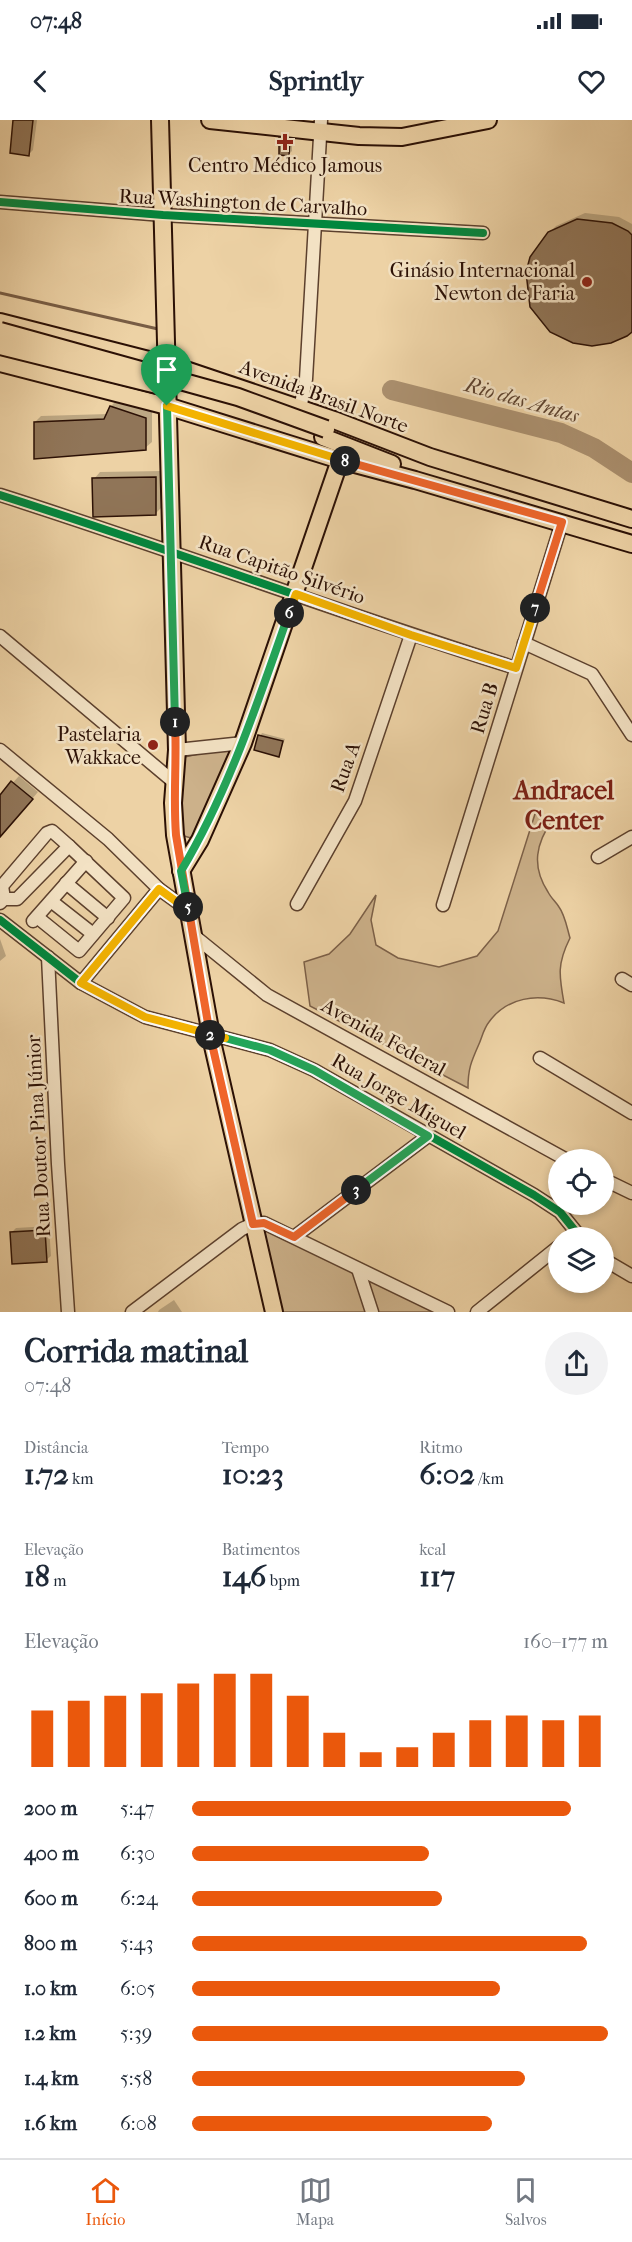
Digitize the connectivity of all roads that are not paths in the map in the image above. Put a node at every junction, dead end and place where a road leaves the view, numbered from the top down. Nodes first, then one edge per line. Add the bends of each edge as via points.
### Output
1 (160, 120) edge
2 (210, 120) edge
3 (488, 120) edge
4 (273, 123) edge
5 (320, 125) edge
6 (0, 202) edge
7 (163, 215) junction
8 (316, 222) junction
9 (483, 233) dead end
10 (0, 322) edge
11 (0, 331) edge
12 (0, 346) edge
13 (0, 363) edge
14 (165, 363) junction
15 (167, 406) junction
16 (300, 409) junction
17 (324, 433) junction
18 (430, 457) junction
19 (340, 460) junction
20 (415, 480) junction
21 (0, 495) edge
22 (632, 519) edge
23 (562, 522) junction
24 (631, 545) edge
25 (171, 551) junction
26 (296, 594) junction
27 (411, 635) junction
28 (0, 636) edge
29 (524, 643) junction
30 (516, 668) junction
31 (632, 735) edge
32 (243, 743) junction
33 (0, 750) edge
34 (177, 750) junction
35 (175, 783) junction
36 (632, 837) edge
37 (69, 846) junction
38 (598, 857) dead end
39 (86, 861) junction
40 (181, 871) junction
41 (66, 883) junction
42 (159, 889) junction
43 (2, 901) edge
44 (51, 901) junction
45 (297, 904) dead end
46 (443, 904) dead end
47 (188, 910) junction
48 (108, 918) junction
49 (0, 920) edge
50 (93, 934) junction
51 (192, 935) junction
52 (48, 957) junction
53 (81, 983) junction
54 (210, 1034) junction
55 (540, 1058) dead end
56 (632, 1113) edge
57 (428, 1136) junction
58 (548, 1150) edge
59 (614, 1184) edge
60 (632, 1193) edge
61 (253, 1224) junction
62 (570, 1227) edge
63 (294, 1237) junction
64 (548, 1255) edge
65 (614, 1265) edge
66 (358, 1269) junction
67 (628, 1272) edge
68 (68, 1312) edge
69 (132, 1312) edge
70 (274, 1312) edge
71 (372, 1312) edge
72 (447, 1312) edge
73 (477, 1312) edge

1 - 7 main road
2 - 4 main road
3 - 5 main road via 402,137 359,136
4 - 5 main road
5 - 8 street
6 - 7 street, Rua Washington de Carvalho
7 - 8 street, Rua Washington de Carvalho
7 - 14 main road
8 - 9 street, Rua Washington de Carvalho
8 - 16 street via 306,379
10 - 14 main road, Avenida Brasil Norte
11 - 17 main road, bridge via 238,396
12 - 17 main road, bridge via 187,393
13 - 15 main road
14 - 15 main road
14 - 16 main road, Avenida Brasil Norte
15 - 19 main road
15 - 25 main road
16 - 18 main road, Avenida Brasil Norte
17 - 18 main road
17 - 20 main road via 397,467
18 - 22 main road, Avenida Brasil Norte
19 - 20 main road
19 - 26 main road
20 - 23 main road
21 - 25 street, Rua Capitão Silvério
23 - 24 main road
23 - 29 street, Rua B
25 - 26 street, Rua Capitão Silvério
25 - 34 main road
26 - 27 street, Rua Capitão Silvério
26 - 32 main road
27 - 30 street, Rua Capitão Silvério
27 - 45 street, Rua A via 355,801
28 - 35 street
29 - 30 street, Rua B
29 - 31 street via 592,674
30 - 46 street, Rua B
32 - 34 street
32 - 40 main road via 200,840
33 - 42 street via 108,838
34 - 35 main road
35 - 40 main road via 173,803
36 - 38 street
37 - 39 street
37 - 43 street via 17,899
37 - 43 street via 52,831 47,834 2,886
39 - 41 street
39 - 48 street via 124,898
40 - 47 main road
41 - 44 street
41 - 48 street
42 - 47 street
42 - 53 street
44 - 50 street
44 - 50 street via 35,919 78,951
47 - 51 main road
48 - 50 street
49 - 52 street, Rua Jorge Miguel
51 - 54 main road
51 - 58 street, Avenida Federal via 267,995
52 - 53 street, Rua Jorge Miguel
52 - 68 street, Rua Doutor Pina Júnior
53 - 54 street, Rua Jorge Miguel via 145,1017
54 - 57 street, Rua Jorge Miguel via 270,1050 314,1070
54 - 61 main road
55 - 56 street
57 - 62 street, Rua Jorge Miguel via 560,1212
57 - 63 street
59 - 60 street
61 - 63 street via 264,1223
61 - 69 street
61 - 70 main road
63 - 66 street
64 - 73 street
65 - 67 street
66 - 71 street
66 - 72 street

